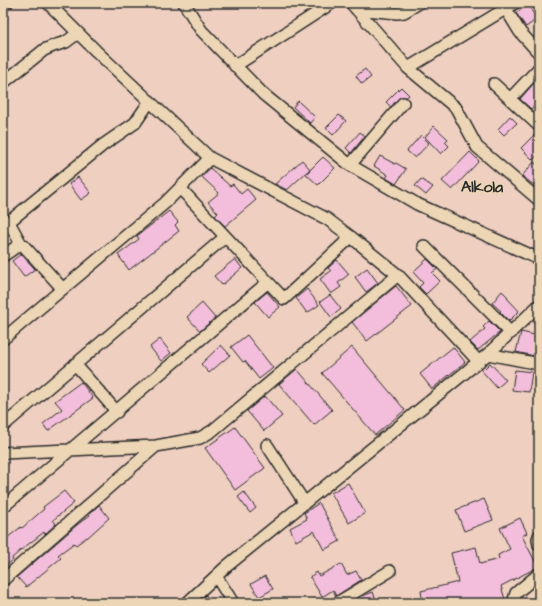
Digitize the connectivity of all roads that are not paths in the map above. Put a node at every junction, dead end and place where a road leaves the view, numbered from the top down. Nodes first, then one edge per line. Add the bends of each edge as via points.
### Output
1 (7, 3) edge
2 (48, 3) edge
3 (184, 3) edge
4 (332, 3) edge
5 (419, 3) edge
6 (515, 3) edge
7 (3, 6) edge
8 (353, 6) edge
9 (504, 6) edge
10 (78, 34) junction
11 (539, 53) edge
12 (235, 66) junction
13 (408, 68) junction
14 (539, 68) edge
15 (3, 83) edge
16 (494, 84) dead end
17 (510, 99) junction
18 (150, 101) junction
19 (403, 103) dead end
20 (539, 126) edge
21 (210, 158) junction
22 (350, 165) junction
23 (180, 188) junction
24 (539, 200) edge
25 (6, 218) edge
26 (225, 237) junction
27 (351, 238) junction
28 (21, 244) junction
29 (424, 246) dead end
30 (3, 256) edge
31 (539, 259) edge
32 (398, 275) junction
33 (268, 282) junction
34 (62, 288) junction
35 (539, 305) edge
36 (511, 332) junction
37 (3, 339) edge
38 (488, 354) junction
39 (479, 362) junction
40 (75, 364) junction
41 (539, 364) edge
42 (117, 412) junction
43 (3, 426) edge
44 (268, 445) dead end
45 (156, 446) junction
46 (72, 449) junction
47 (3, 453) edge
48 (304, 502) junction
49 (3, 507) edge
50 (539, 536) edge
51 (539, 545) edge
52 (390, 571) dead end
53 (539, 574) edge
54 (216, 576) junction
55 (3, 580) edge
56 (187, 603) edge
57 (233, 603) edge
58 (337, 603) edge
59 (514, 603) edge

1 - 7 street
2 - 10 street
3 - 12 street via 202,30
4 - 12 street
5 - 8 street via 404,12
6 - 9 street
8 - 13 street
9 - 11 street via 520,32
9 - 13 street
10 - 15 street via 66,42 44,50
10 - 18 street
12 - 22 street via 262,94
13 - 24 street via 456,108 477,147
14 - 17 street
16 - 17 street
17 - 20 street
18 - 21 street
18 - 25 street via 135,123
19 - 22 street
21 - 23 street
21 - 27 street via 327,219
22 - 31 street via 417,204
23 - 26 street
23 - 34 street
25 - 28 street
26 - 33 street
26 - 40 street
27 - 32 street
27 - 33 street via 284,298
28 - 30 street
28 - 34 street
29 - 36 street
32 - 39 street
32 - 45 street via 212,431 200,438
33 - 42 street
34 - 37 street
35 - 36 street
36 - 38 street
38 - 39 street
38 - 41 street
39 - 48 street
40 - 42 street
40 - 43 street
42 - 46 street
44 - 48 street
45 - 46 street
45 - 55 street
46 - 47 street
46 - 49 street
48 - 54 street
50 - 51 street
52 - 58 street
53 - 59 street via 516,593
54 - 56 street
54 - 57 street

